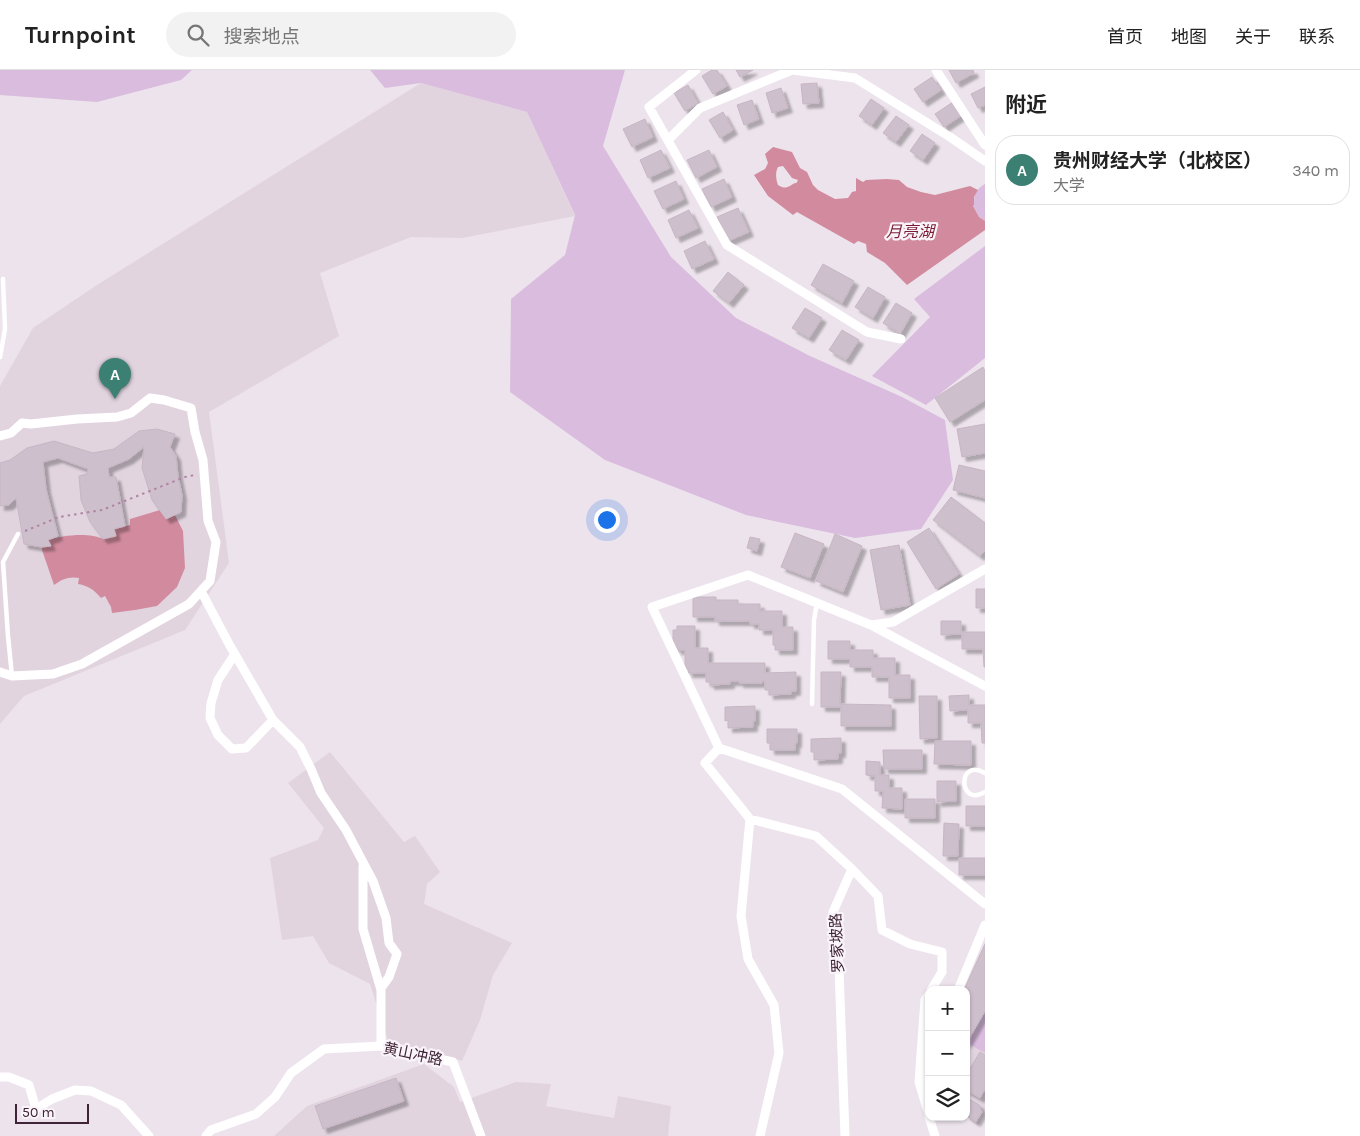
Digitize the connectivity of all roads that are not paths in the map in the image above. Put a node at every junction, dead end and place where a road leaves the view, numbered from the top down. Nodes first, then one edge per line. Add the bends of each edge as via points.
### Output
1 (696, 70) edge
2 (936, 70) edge
3 (668, 140) junction
4 (985, 145) edge
5 (985, 161) edge
6 (3, 279) dead end
7 (901, 339) dead end
8 (0, 357) edge
9 (0, 436) edge
10 (18, 534) road end
11 (985, 569) edge
12 (201, 592) junction
13 (817, 603) junction
14 (872, 625) junction
15 (235, 654) junction
16 (0, 672) edge
17 (12, 676) junction
18 (985, 686) edge
19 (812, 704) dead end
20 (273, 720) junction
21 (719, 748) junction
22 (985, 773) edge
23 (985, 792) edge
24 (750, 819) junction
25 (363, 865) junction
26 (852, 869) junction
27 (985, 904) edge
28 (985, 924) edge
29 (933, 986) edge
30 (960, 986) edge
31 (381, 988) junction
32 (925, 1000) edge
33 (381, 1046) junction
34 (0, 1076) edge
35 (926, 1076) edge
36 (922, 1093) junction
37 (925, 1103) edge
38 (930, 1121) edge
39 (149, 1136) edge
40 (206, 1136) edge
41 (481, 1136) edge
42 (760, 1136) edge
43 (845, 1136) edge
44 (935, 1136) edge

1 - 3 street via 649,107
2 - 4 street
3 - 5 street via 700,108 792,70 855,78
3 - 7 street via 726,245 867,332
6 - 8 lane via 4,329
9 - 12 street via 11,433 22,423 117,417 131,413 150,398 191,408 205,473 208,521 216,542 210,581
10 - 17 lane via 3,562
11 - 14 street via 893,622
12 - 15 street
12 - 17 street via 189,604 82,664 53,674
13 - 14 street
13 - 19 lane
13 - 21 street via 748,575 652,606
14 - 18 street
15 - 20 street
15 - 20 street via 218,680 211,702 210,718 218,735 232,749 246,748
16 - 17 street
20 - 25 street via 300,747 321,793 346,830
21 - 24 street via 705,763
21 - 27 street via 842,788
22 - 23 lane via 970,771 964,781 965,789 972,794
24 - 26 street via 816,836
24 - 42 street via 741,916 748,959 774,1005 780,1053
25 - 31 street via 363,929
25 - 31 street via 373,881 386,918 389,943 397,954 389,977
26 - 29 street via 878,896 882,930 910,944 942,952 942,972
26 - 43 street, 罗家坡路 via 833,912 839,968
28 - 30 street
31 - 33 street
32 - 36 street via 919,1082
33 - 40 street, 黄山冲路 via 324,1050 291,1073 275,1097 256,1114 212,1130
33 - 41 street, 黄山冲路 via 453,1062
34 - 39 street via 9,1076 29,1085 36,1109 75,1090 91,1091 121,1105
35 - 36 street
36 - 37 street
38 - 44 street

